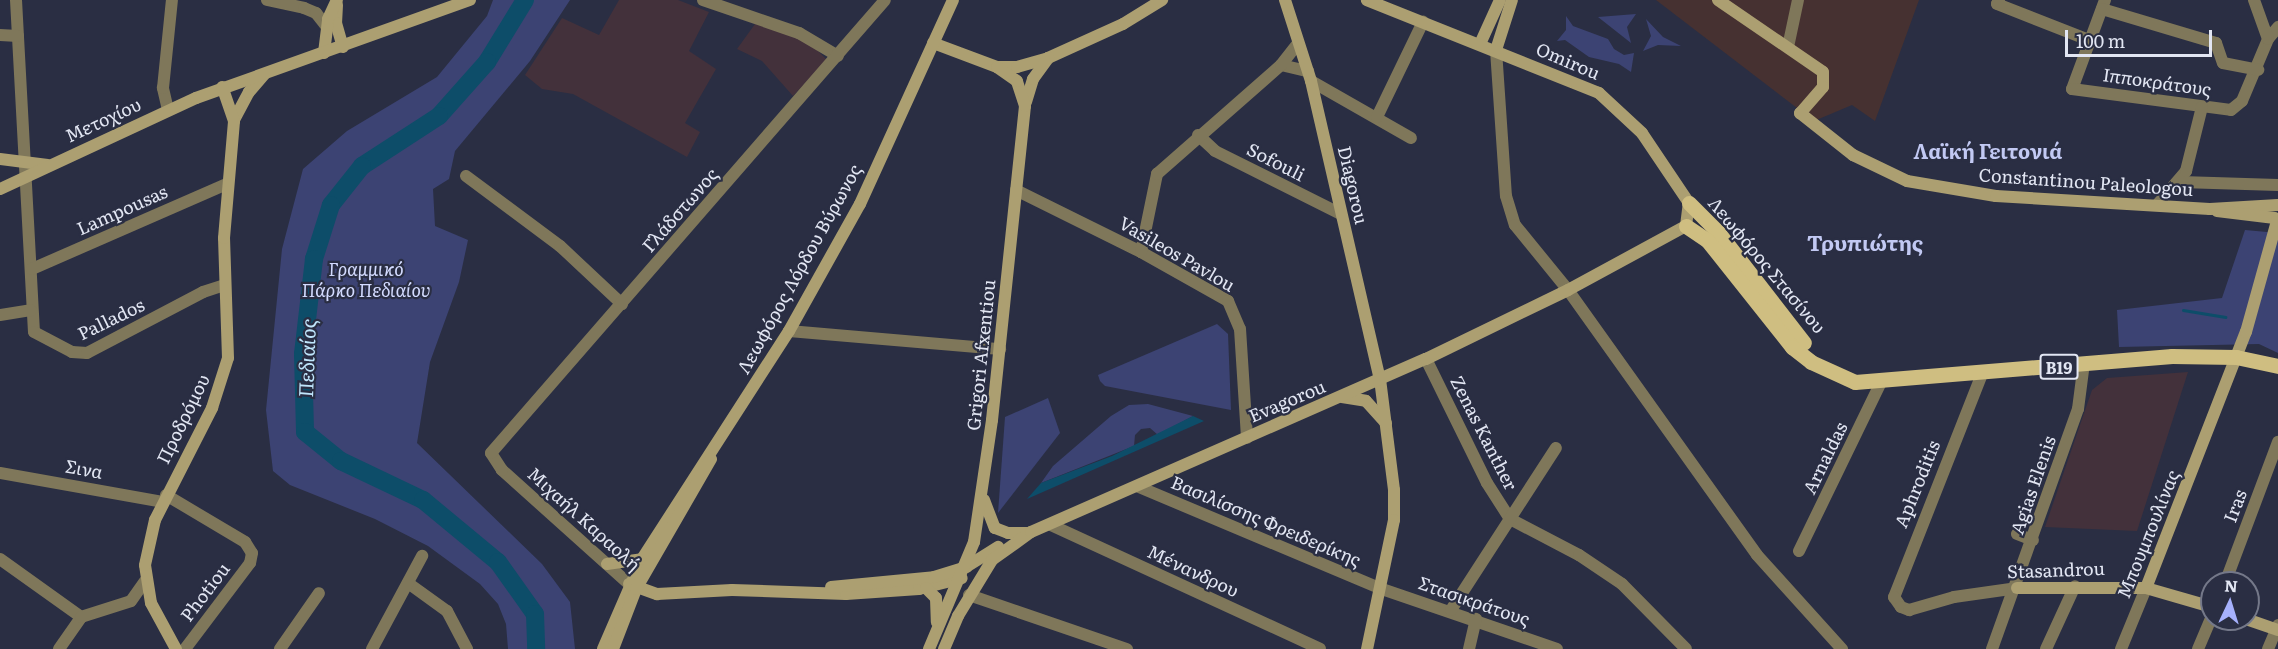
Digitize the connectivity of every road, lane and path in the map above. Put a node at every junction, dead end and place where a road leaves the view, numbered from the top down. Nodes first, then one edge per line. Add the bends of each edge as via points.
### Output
1 (16, 0) edge
2 (171, 0) edge
3 (267, 0) edge
4 (337, 0) edge
5 (470, 0) edge
6 (703, 0) edge
7 (885, 0) edge
8 (953, 0) edge
9 (1162, 0) edge
10 (1285, 0) edge
11 (1296, 0) edge
12 (1368, 0) edge
13 (1500, 0) edge
14 (1512, 0) edge
15 (1718, 0) edge
16 (1798, 0) edge
17 (2254, 0) edge
18 (1998, 2) edge
19 (2104, 4) edge
20 (1423, 22) junction
21 (1293, 23) junction
22 (326, 26) junction
23 (2278, 27) edge
24 (0, 35) edge
25 (18, 36) junction
26 (2268, 39) junction
27 (2089, 40) junction
28 (933, 43) junction
29 (1298, 43) junction
30 (1480, 44) junction
31 (343, 47) junction
32 (1788, 47) junction
33 (1496, 50) junction
34 (324, 53) junction
35 (838, 56) junction
36 (1048, 58) junction
37 (1281, 65) junction
38 (997, 66) junction
39 (2258, 70) junction
40 (269, 71) junction
41 (1310, 76) junction
42 (222, 87) junction
43 (1025, 106) junction
44 (2202, 107) junction
45 (168, 110) junction
46 (1377, 117) junction
47 (234, 121) junction
48 (1198, 135) junction
49 (1411, 138) dead end
50 (0, 159) edge
51 (26, 160) junction
52 (48, 165) junction
53 (27, 176) junction
54 (466, 176) dead end
55 (2181, 182) junction
56 (227, 184) junction
57 (2277, 184) edge
58 (0, 189) edge
59 (1016, 190) junction
60 (1689, 203) junction
61 (2157, 206) junction
62 (1341, 214) junction
63 (2277, 214) edge
64 (1686, 226) junction
65 (1141, 252) junction
66 (2278, 253) edge
67 (32, 269) junction
68 (2264, 278) junction
69 (225, 285) junction
70 (1568, 290) junction
71 (622, 304) junction
72 (31, 310) junction
73 (0, 315) edge
74 (789, 331) junction
75 (1000, 349) junction
76 (2236, 357) junction
77 (1426, 359) junction
78 (2084, 363) junction
79 (2278, 366) edge
80 (1982, 374) junction
81 (1380, 379) junction
82 (1882, 380) junction
83 (1341, 397) junction
84 (1386, 423) junction
85 (1247, 438) junction
86 (498, 440) joint
87 (2278, 442) edge
88 (1556, 448) dead end
89 (714, 452) junction
90 (0, 472) edge
91 (1139, 487) junction
92 (984, 489) junction
93 (164, 499) junction
94 (1510, 519) junction
95 (1051, 525) junction
96 (2017, 534) dead end
97 (1026, 535) junction
98 (2033, 540) junction
99 (1799, 551) dead end
100 (422, 556) dead end
101 (0, 559) edge
102 (642, 559) junction
103 (992, 560) junction
104 (606, 564) junction
105 (2230, 571) edge
106 (963, 573) junction
107 (145, 581) junction
108 (408, 583) junction
109 (2074, 586) junction
110 (632, 587) junction
111 (926, 588) junction
112 (1379, 588) junction
113 (2017, 588) junction
114 (2146, 588) junction
115 (785, 591) junction
116 (319, 593) dead end
117 (969, 595) junction
118 (2200, 604) edge
119 (1901, 607) joint
120 (1451, 610) junction
121 (81, 617) junction
122 (940, 619) junction
123 (1476, 619) junction
124 (2260, 623) edge
125 (2277, 628) edge
126 (2206, 631) edge
127 (59, 649) edge
128 (176, 649) edge
129 (185, 649) edge
130 (280, 649) edge
131 (372, 649) edge
132 (467, 649) edge
133 (603, 649) edge
134 (613, 649) edge
135 (930, 649) edge
136 (944, 649) edge
137 (1127, 649) edge
138 (1320, 649) edge
139 (1367, 649) edge
140 (1469, 649) edge
141 (1557, 649) edge
142 (1686, 649) edge
143 (1842, 649) edge
144 (1992, 649) edge
145 (2046, 649) edge
146 (2121, 649) edge
147 (2198, 649) edge
148 (2268, 649) edge

1 - 25 street
2 - 45 street via 163,88
3 - 22 street via 310,10
4 - 22 street
4 - 31 street via 336,23
5 - 31 street
6 - 35 street via 799,33
7 - 35 street, Γλάδστωνος
8 - 28 street, Λεωφόρος Λόρδου Βύρωνος
9 - 36 street via 1141,15
10 - 21 street, Diagorou
11 - 21 street
12 - 20 street, Omirou
13 - 30 street
14 - 33 street
15 - 32 street
16 - 32 street
17 - 26 street
18 - 27 street
19 - 27 street
19 - 39 street via 2216,43 2223,63
20 - 30 street, Omirou
20 - 46 street
21 - 29 street, Diagorou
22 - 34 street
23 - 26 street
24 - 25 street
25 - 51 street
26 - 39 street
27 - 44 street, Ιπποκράτους via 2072,89
28 - 38 street
28 - 74 street, Λεωφόρος Λόρδου Βύρωνος via 860,204
29 - 37 street
29 - 41 street, Diagorou
30 - 33 street, Omirou
31 - 34 street
32 - 61 street, Constantinou Paleologou via 1825,77 1823,87 1800,113 1853,154 1907,181 1996,196
33 - 60 street, Omirou via 1572,80 1614,105 1641,133
33 - 70 street via 1509,210 1521,234
34 - 40 street
35 - 71 street, Γλάδστωνος
36 - 38 street via 1017,67
36 - 43 street via 1033,79
37 - 41 street
37 - 48 street
38 - 43 street, Grigori Afxentiou via 1017,81
39 - 44 street, Ιπποκράτους via 2237,108
40 - 42 street, Μετοχίου
40 - 47 street, Προδρόμου via 251,88
41 - 46 street
41 - 62 street, Diagorou
42 - 45 street, Μετοχίου
42 - 47 street, Προδρόμου
43 - 59 street, Grigori Afxentiou
44 - 55 street
45 - 52 street, Μετοχίου
46 - 49 street
47 - 56 street, Προδρόμου
48 - 62 street, Sofouli via 1215,152
48 - 65 street via 1157,174
50 - 51 street
51 - 52 street
51 - 53 street
52 - 53 street, Μετοχίου
53 - 58 street, Μετοχίου
53 - 67 street
54 - 71 street via 560,246
55 - 57 street
55 - 61 street
56 - 67 street, Lampousas
56 - 69 street, Προδρόμου
59 - 65 street, Vasileos Pavlou
59 - 75 street, Grigori Afxentiou
60 - 64 street
60 - 82 main road, Λεωφόρος Στασίνου / B19 via 1718,232 1799,339 1831,363
61 - 63 street, Constantinou Paleologou
62 - 81 street, Diagorou
63 - 68 street
64 - 70 street, Evagorou
64 - 82 main road, Λεωφόρος Στασίνου / B19 via 1707,240 1774,326 1811,362 1855,382
65 - 85 street, Vasileos Pavlou via 1223,297 1235,311 1240,329
66 - 68 street
67 - 72 street
68 - 76 street, Μπουμπουλίνας
69 - 72 street, Pallados via 203,292 87,353 72,352 37,335
69 - 93 street, Προδρόμου via 230,341 224,377 202,429
70 - 77 street, Evagorou
70 - 143 street via 1757,555
71 - 86 street, Γλάδστωνος
72 - 73 street
74 - 75 street
74 - 89 street, Λεωφόρος Λόρδου Βύρωνος
75 - 92 street, Grigori Afxentiou
76 - 78 main road, Λεωφόρος Στασίνου / B19 via 2172,356
76 - 79 main road, Λεωφόρος Στασίνου / B19
76 - 114 street, Μπουμπουλίνας
77 - 81 street, Evagorou
77 - 94 street, Zenas Kanther via 1487,483
78 - 80 main road, Λεωφόρος Στασίνου / B19
78 - 98 street, Agias Elenis via 2078,409
80 - 82 main road, Λεωφόρος Στασίνου / B19
80 - 119 street, Aphroditis via 1897,583 1894,597
81 - 83 street, Evagorou
81 - 84 street, Diagorou
82 - 99 street, Arnaldas
83 - 84 street via 1366,401
83 - 85 street, Evagorou
84 - 112 street, Diagorou via 1395,506
85 - 91 street, Evagorou
86 - 104 street, Μιχαήλ Καραολή via 491,453 502,470
87 - 105 street, Iras
88 - 94 street
89 - 102 street, Λεωφόρος Λόρδου Βύρωνος via 698,470
89 - 110 street, Λεωφόρος Λόρδου Βύρωνος via 705,475
90 - 93 street, Σινα
91 - 95 street, Evagorou
91 - 112 street, Βασιλίσσης Φρειδερίκης
92 - 97 street via 985,510 995,528
92 - 106 street, Grigori Afxentiou
93 - 107 street, Προδρόμου via 149,540
93 - 129 street, Photiou via 245,542 252,553 250,563
94 - 120 street
94 - 142 street, Zenas Kanther via 1579,555 1622,584
95 - 97 street, Evagorou
95 - 138 street, Μένανδρου
96 - 98 street
97 - 103 street, Evagorou
97 - 106 street, Μιχαήλ Καραολή via 1000,546
98 - 113 street, Agias Elenis
100 - 108 street
101 - 121 street
102 - 104 street
102 - 110 street, Λεωφόρος Λόρδου Βύρωνος
103 - 106 street, Μιχαήλ Καραολή
103 - 117 street, Evagorou
104 - 110 street, Μιχαήλ Καραολή
106 - 111 street, Μιχαήλ Καραολή
106 - 115 street, Μιχαήλ Καραολή
106 - 122 street, Grigori Afxentiou
107 - 121 street via 131,601
107 - 128 street, Προδρόμου via 158,620
108 - 131 street
108 - 132 street via 447,611
109 - 113 street, Stasandrou
109 - 114 street, Stasandrou
109 - 145 street
110 - 115 street, Μιχαήλ Καραολή via 657,594
110 - 133 street, Λεωφόρος Λόρδου Βύρωνος
110 - 134 street, Λεωφόρος Λόρδου Βύρωνος
111 - 115 street, Μιχαήλ Καραολή via 846,594
111 - 122 street via 936,598
112 - 120 street, Στασικράτους
112 - 139 street, Diagorou
113 - 119 street, Stasandrou via 1963,595 1909,610
113 - 144 street, Agias Elenis
114 - 118 street, Stasandrou
114 - 146 street, Μπουμπουλίνας
116 - 130 street
117 - 122 street via 958,597
117 - 136 street, Evagorou
117 - 137 street
120 - 123 street, Στασικράτους
121 - 127 street
122 - 135 street, Grigori Afxentiou
123 - 140 street
123 - 141 street, Στασικράτους
124 - 125 street
125 - 148 street
126 - 147 street

